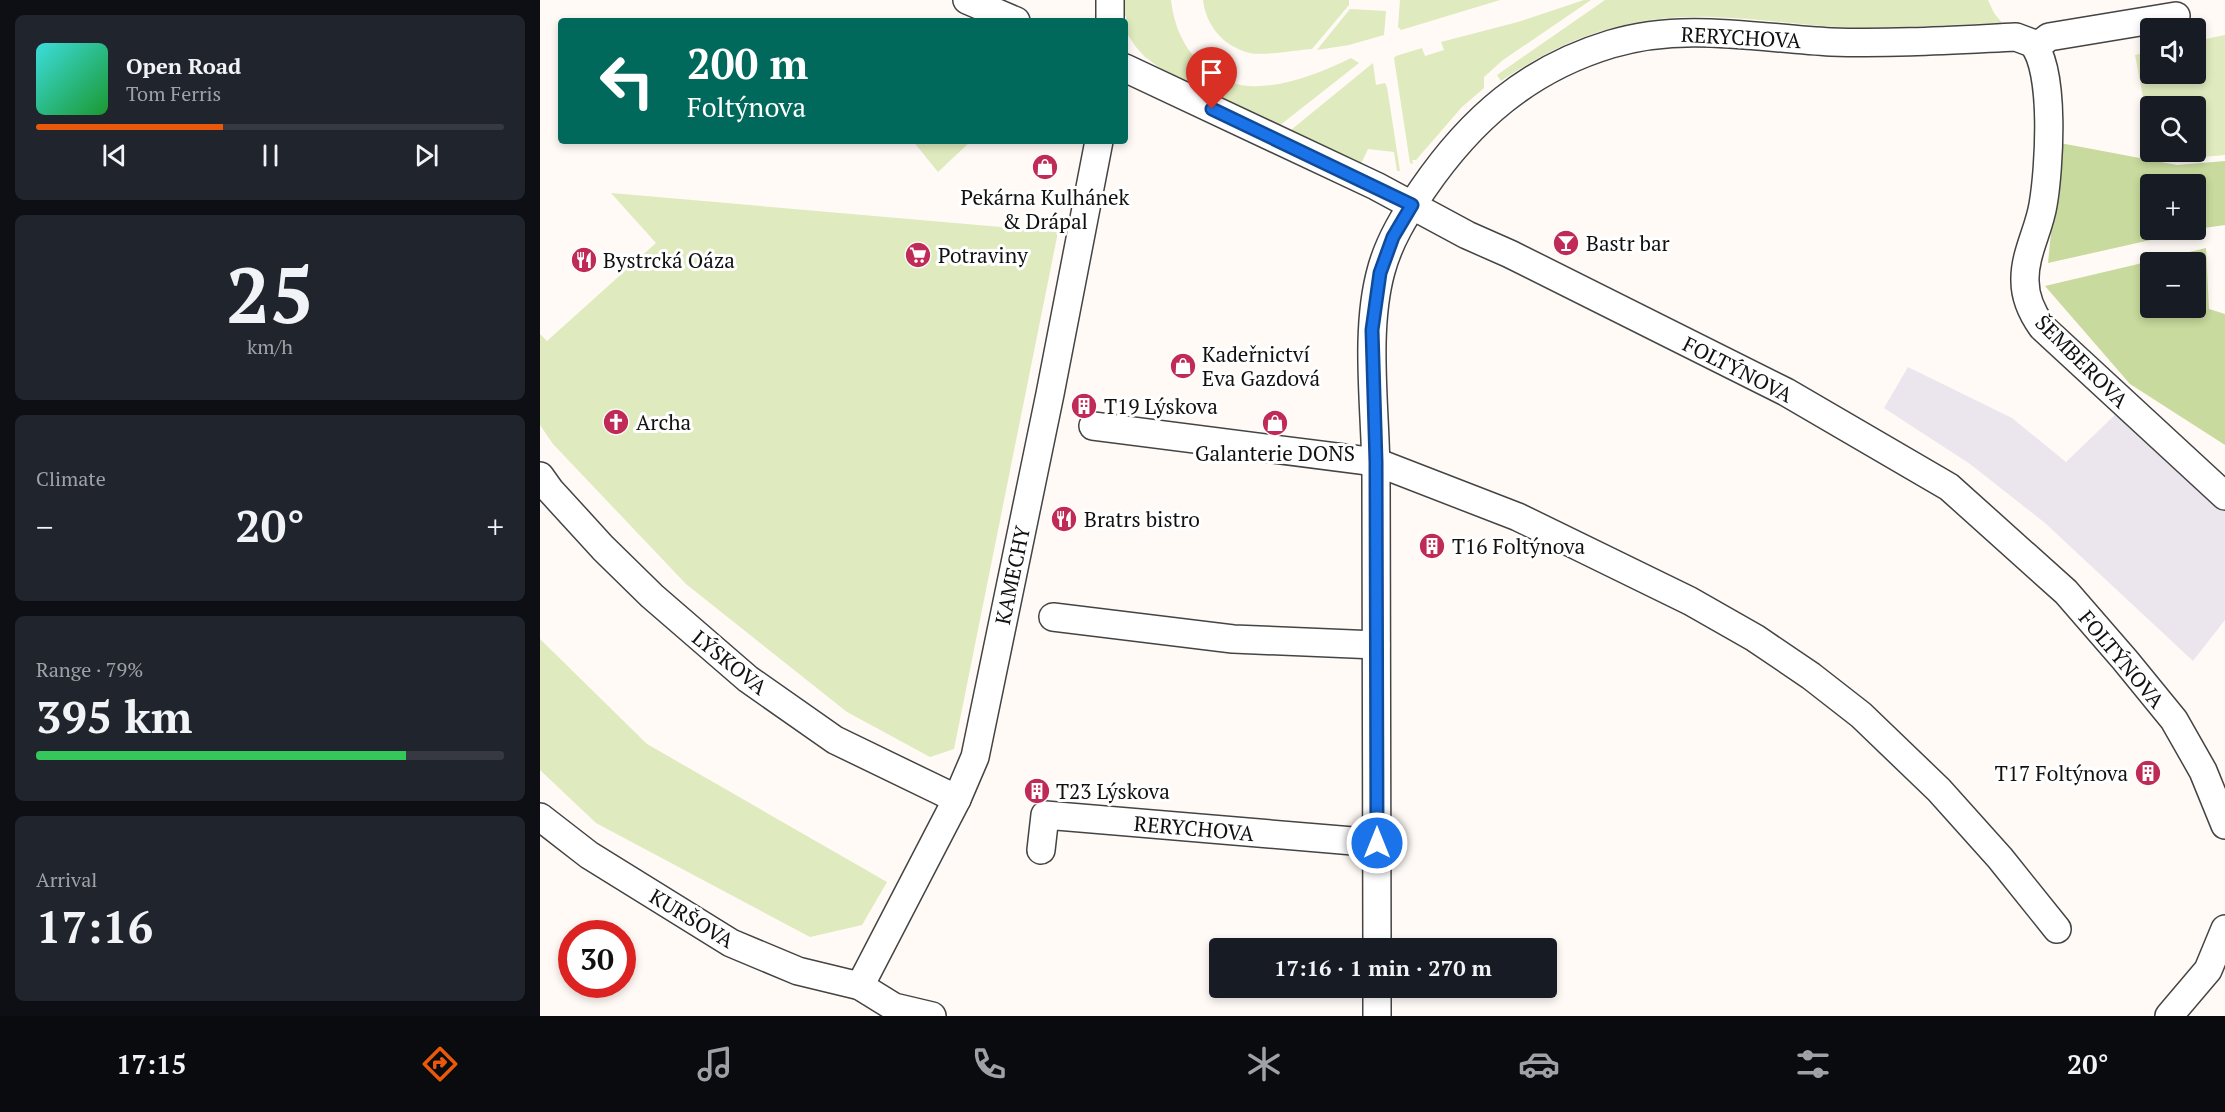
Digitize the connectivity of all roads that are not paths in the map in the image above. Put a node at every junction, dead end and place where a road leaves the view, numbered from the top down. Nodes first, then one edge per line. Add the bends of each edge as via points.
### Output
1 (967, 0) edge
2 (1110, 0) edge
3 (2176, 16) dead end
4 (1009, 18) edge
5 (1110, 18) edge
6 (2036, 47) junction
7 (1128, 69) edge
8 (1098, 144) edge
9 (1412, 205) junction
10 (1093, 426) dead end
11 (1376, 462) junction
12 (540, 476) edge
13 (2225, 496) edge
14 (1053, 617) dead end
15 (1376, 645) junction
16 (957, 799) junction
17 (540, 817) edge
18 (2225, 825) edge
19 (1377, 843) junction
20 (1041, 850) dead end
21 (2056, 929) dead end
22 (2225, 929) edge
23 (1377, 938) edge
24 (860, 986) junction
25 (1377, 998) edge
26 (932, 1016) edge
27 (1377, 1016) edge
28 (2169, 1016) edge

1 - 4 street
2 - 5 street
3 - 6 street via 2049,38
6 - 9 street, RERYCHOVA via 2016,37 1829,42 1710,32 1612,44 1567,61 1503,99 1460,141
6 - 13 street, ŠEMBEROVA via 2045,77 2048,153 2043,204 2025,266 2030,310 2042,327
7 - 9 street, FOLTÝNOVA
8 - 16 street, KAMECHY via 975,757
9 - 11 street, RERYCHOVA via 1393,237 1380,273 1375,306 1372,330
9 - 18 street, FOLTÝNOVA via 1786,393 1949,487 2066,592 2174,720
10 - 11 street
11 - 15 street, RERYCHOVA
11 - 21 street via 1518,517 1690,601 1755,638 1861,715 1939,790
12 - 16 street, LÝSKOVA via 603,548 652,596 748,679 835,740
14 - 15 street via 1233,639
15 - 19 street, RERYCHOVA
16 - 24 street, KAMECHY
17 - 24 street, KURŠOVA via 589,855 731,943 798,971
19 - 20 street, RERYCHOVA via 1045,815
19 - 23 street, RERYCHOVA
22 - 28 street via 2208,970
24 - 26 street via 894,1007
25 - 27 street

